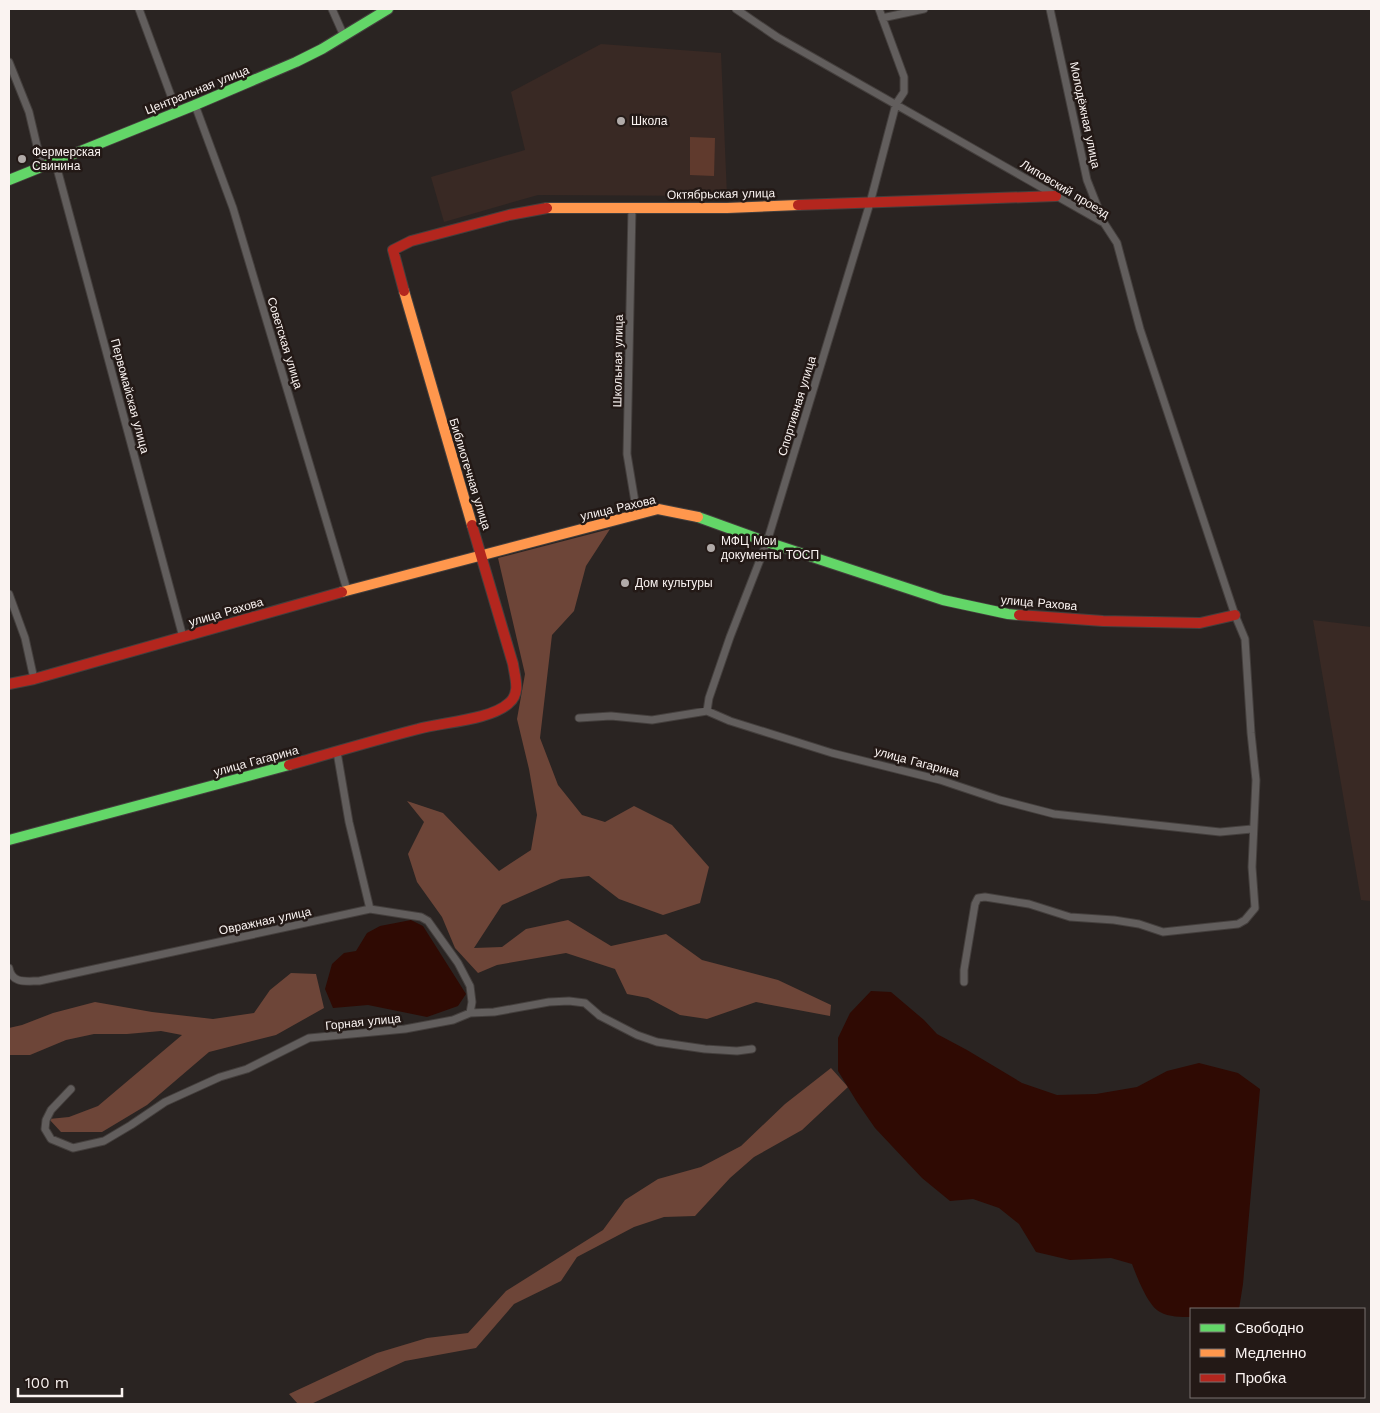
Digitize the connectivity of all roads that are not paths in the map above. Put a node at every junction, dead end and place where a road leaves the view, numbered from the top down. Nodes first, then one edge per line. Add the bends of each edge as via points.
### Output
1 (139, 9) edge
2 (332, 9) edge
3 (388, 9) edge
4 (736, 9) edge
5 (879, 9) edge
6 (924, 9) edge
7 (1050, 9) edge
8 (882, 18) junction
9 (344, 36) junction
10 (9, 62) edge
11 (896, 104) junction
12 (195, 105) junction
13 (177, 112) junction
14 (55, 162) junction
15 (42, 167) junction
16 (9, 180) edge
17 (1056, 196) junction
18 (870, 203) junction
19 (632, 208) junction
20 (1104, 223) junction
21 (393, 250) joint
22 (637, 514) junction
23 (767, 542) junction
24 (482, 556) junction
25 (347, 590) junction
26 (9, 594) edge
27 (1235, 615) junction
28 (183, 637) junction
29 (34, 679) junction
30 (9, 684) edge
31 (510, 704) joint
32 (707, 711) junction
33 (579, 718) dead end
34 (337, 752) junction
35 (1252, 829) junction
36 (9, 840) edge
37 (370, 909) junction
38 (9, 971) edge
39 (964, 982) dead end
40 (470, 1013) junction
41 (752, 1050) dead end
42 (71, 1089) dead end

1 - 13 street
2 - 9 street
3 - 9 street, Центральная улица
4 - 11 street, Липовский проезд via 777,37
5 - 8 street, Спортивная улица
6 - 8 street
7 - 20 street, Молодёжная улица via 1087,180
8 - 11 street, Спортивная улица via 904,78 904,92
9 - 12 street, Центральная улица via 296,62
10 - 15 street via 29,112
11 - 17 street, Липовский проезд
11 - 18 street, Спортивная улица
12 - 13 street, Центральная улица
12 - 25 street, Советская улица via 233,208
13 - 14 street, Центральная улица
14 - 15 street, Центральная улица
14 - 28 street, Первомайская улица
15 - 16 street, Центральная улица
17 - 18 street, Октябрьская улица
17 - 20 street, Липовский проезд
18 - 19 street, Октябрьская улица
18 - 23 street, Спортивная улица
19 - 21 street, Октябрьская улица via 545,208 411,241
19 - 22 street, Школьная улица via 627,454
20 - 27 street, Липовский проезд via 1117,243 1140,329
21 - 24 street, Библиотечная улица
22 - 23 street, улица Рахова via 658,509 705,518
22 - 24 street, улица Рахова
23 - 27 street, улица Рахова via 943,600 1008,614 1200,624
23 - 32 street, Спортивная улица via 708,698
24 - 25 street, улица Рахова
24 - 31 street, Библиотечная улица via 513,664 517,688
25 - 28 street, улица Рахова
26 - 29 street via 25,638
27 - 35 street, Липовский проезд via 1245,639 1256,780
28 - 29 street, улица Рахова
29 - 30 street, улица Рахова
31 - 34 street, улица Гагарина via 491,714 420,728
32 - 33 street via 652,720 611,716
32 - 35 street, улица Гагарина via 730,722 823,750 1054,814 1220,832
34 - 36 street, улица Гагарина
34 - 37 street via 349,822
35 - 39 street, Липовский проезд via 1255,908 1238,924 1163,932 1122,921 1070,917 1029,904 978,898 974,904
37 - 38 street, Овражная улица via 39,981 18,981
37 - 40 street via 421,916 428,921 470,986
40 - 41 street, Горная улица via 549,1002 585,1003 600,1016 657,1042 705,1049
40 - 42 street, Горная улица via 453,1020 405,1029 309,1038 247,1069 220,1077 165,1102 104,1141 72,1148 51,1139 45,1129 51,1110

